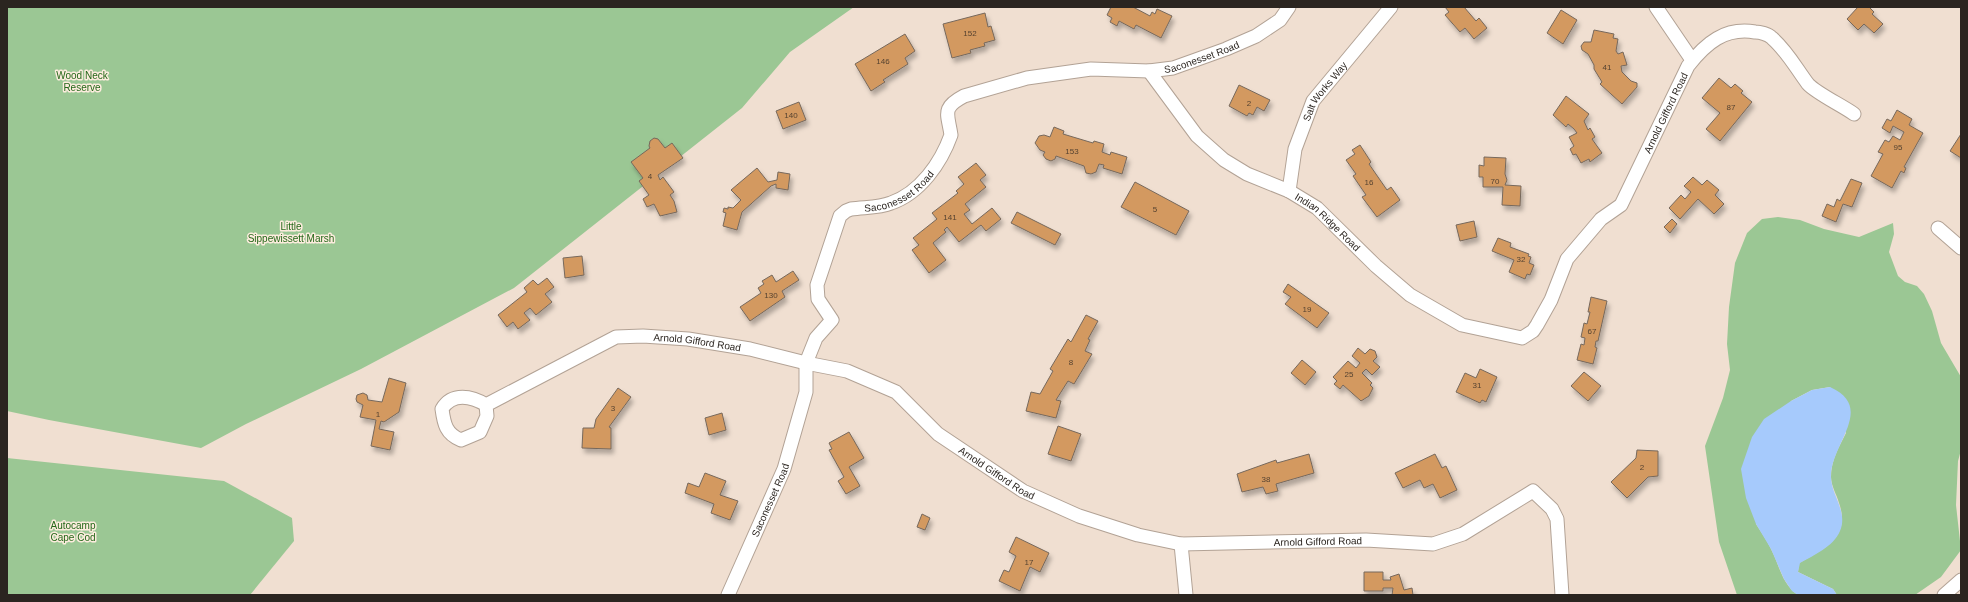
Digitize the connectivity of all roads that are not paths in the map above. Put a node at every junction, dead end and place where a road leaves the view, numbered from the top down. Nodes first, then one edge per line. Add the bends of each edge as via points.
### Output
1 (1290, 7) edge
2 (1392, 7) edge
3 (1656, 7) edge
4 (1692, 60) junction
5 (1149, 71) junction
6 (1854, 114) dead end
7 (1288, 191) junction
8 (1938, 228) dead end
9 (1961, 248) edge
10 (1528, 334) joint
11 (806, 364) junction
12 (486, 405) dead end
13 (1181, 544) junction
14 (1961, 580) edge
15 (728, 595) edge
16 (1186, 595) edge
17 (1562, 595) edge
18 (1944, 595) edge

1 - 5 street, Saconesset Road via 1280,20 1256,36 1173,68
2 - 7 street, Salt Works Way via 1313,101 1295,149
3 - 4 street
4 - 6 street, Arnold Gifford Road via 1702,48 1728,32 1744,30 1764,34 1770,36 1788,55 1809,85
4 - 10 street, Arnold Gifford Road via 1621,206 1600,219 1566,259 1551,300
5 - 7 street, Indian Ridge Road via 1198,136 1224,160 1246,174
5 - 11 street, Saconesset Road via 1091,69 1027,78 957,100 948,110 947,120 951,135 948,145 922,184 892,203 846,211 839,218 817,285 818,299 832,320 816,338
7 - 10 street, Indian Ridge Road via 1317,208 1376,266 1424,303 1462,325 1522,338
8 - 9 street
11 - 12 street, Arnold Gifford Road via 750,349 688,339 616,337
11 - 13 street, Arnold Gifford Road via 846,371 896,392 938,434 1023,491 1079,516 1138,535
11 - 15 street, Saconesset Road via 806,392 784,469
13 - 16 street
13 - 17 street, Arnold Gifford Road via 1366,540 1432,544 1463,534 1533,491 1552,509 1558,519
14 - 18 street

